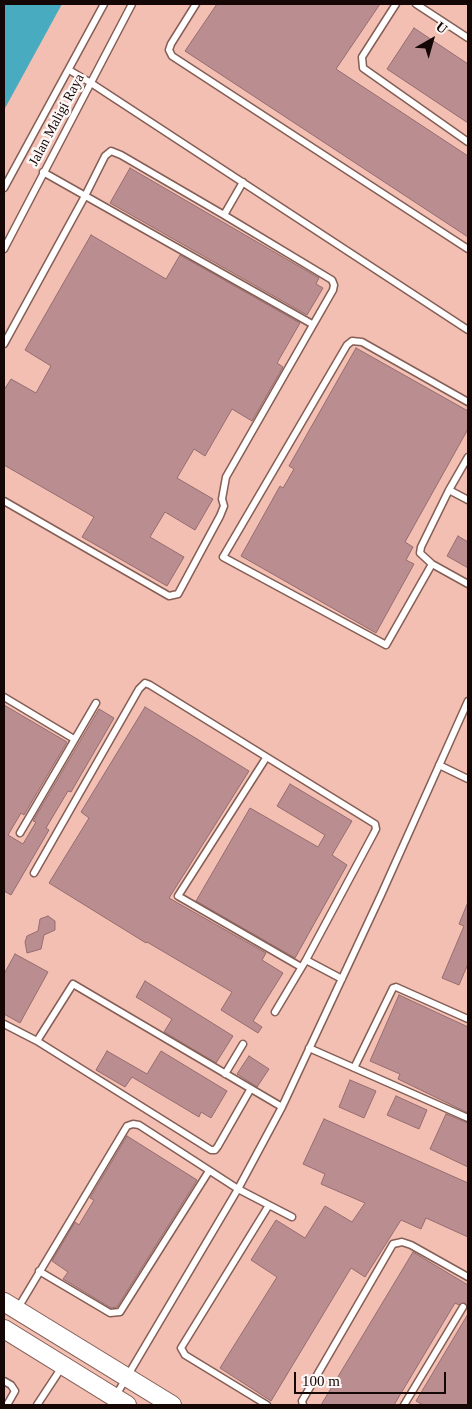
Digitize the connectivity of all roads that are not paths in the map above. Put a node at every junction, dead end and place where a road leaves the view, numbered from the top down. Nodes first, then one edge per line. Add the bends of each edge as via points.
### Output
1 (104, 4) edge
2 (132, 4) edge
3 (196, 4) edge
4 (396, 4) edge
5 (416, 4) edge
6 (468, 38) edge
7 (69, 70) junction
8 (91, 82) junction
9 (468, 142) edge
10 (43, 172) junction
11 (243, 182) junction
12 (4, 188) edge
13 (85, 196) junction
14 (224, 215) junction
15 (4, 249) edge
16 (468, 249) edge
17 (312, 324) junction
18 (468, 330) edge
19 (4, 344) edge
20 (468, 402) edge
21 (468, 457) edge
22 (449, 490) junction
23 (468, 500) edge
24 (4, 501) edge
25 (432, 564) junction
26 (468, 584) edge
27 (4, 697) edge
28 (468, 701) edge
29 (96, 703) dead end
30 (74, 739) junction
31 (266, 758) junction
32 (439, 765) junction
33 (468, 779) edge
34 (20, 833) dead end
35 (34, 873) dead end
36 (306, 960) junction
37 (301, 967) junction
38 (342, 979) junction
39 (275, 1012) dead end
40 (468, 1019) edge
41 (4, 1024) edge
42 (37, 1042) junction
43 (243, 1044) dead end
44 (309, 1048) junction
45 (354, 1068) junction
46 (225, 1074) junction
47 (250, 1090) junction
48 (282, 1108) junction
49 (468, 1118) edge
50 (209, 1171) junction
51 (238, 1189) junction
52 (269, 1205) junction
53 (292, 1217) dead end
54 (39, 1271) junction
55 (468, 1277) edge
56 (10, 1306) edge
57 (463, 1307) dead end
58 (4, 1329) edge
59 (62, 1367) junction
60 (126, 1377) junction
61 (4, 1381) edge
62 (121, 1401) edge
63 (6, 1405) edge
64 (38, 1405) edge
65 (172, 1405) edge
66 (267, 1405) edge
67 (303, 1405) edge
68 (404, 1405) edge

1 - 7 lane, Jalan Maligi Raya
2 - 8 lane, Jalan Maligi Raya
3 - 16 lane via 171,44 172,56
4 - 9 lane via 362,57 363,68
5 - 6 lane
7 - 8 lane
7 - 12 lane, Jalan Maligi Raya
8 - 10 lane, Jalan Maligi Raya
8 - 11 lane
10 - 13 lane
10 - 15 lane, Jalan Maligi Raya
11 - 14 lane
11 - 18 lane
13 - 14 lane via 104,156 111,152
13 - 17 lane
13 - 19 lane
14 - 17 lane via 332,280 333,290
17 - 24 lane via 226,477 220,516 178,594 169,596
20 - 25 lane via 362,342 347,345 223,557 386,645
21 - 22 lane
22 - 23 lane
22 - 25 lane via 421,547 423,558
25 - 26 lane
27 - 30 lane
28 - 32 lane
29 - 30 lane
30 - 34 lane
31 - 35 lane via 145,684 139,689
31 - 36 lane via 371,821 376,829
31 - 37 lane via 178,896
32 - 33 lane
32 - 38 lane
36 - 37 lane
36 - 38 lane
37 - 39 lane
38 - 44 lane
40 - 45 lane via 393,988
41 - 42 lane
42 - 46 lane via 73,984
42 - 47 lane via 210,1150 218,1146
43 - 46 lane
44 - 45 lane
44 - 48 lane
45 - 49 lane
46 - 47 lane
47 - 48 lane
48 - 51 lane
50 - 51 lane
50 - 54 lane via 120,1312 110,1313
50 - 54 lane via 139,1125 127,1126
51 - 52 lane
51 - 60 lane
52 - 53 lane
52 - 66 lane via 181,1348 185,1355
54 - 56 lane
55 - 67 lane via 411,1245 393,1244 302,1401
56 - 60 street
57 - 68 lane
58 - 59 street
59 - 62 street
59 - 64 lane
60 - 62 lane
60 - 65 street
61 - 63 lane via 14,1391

